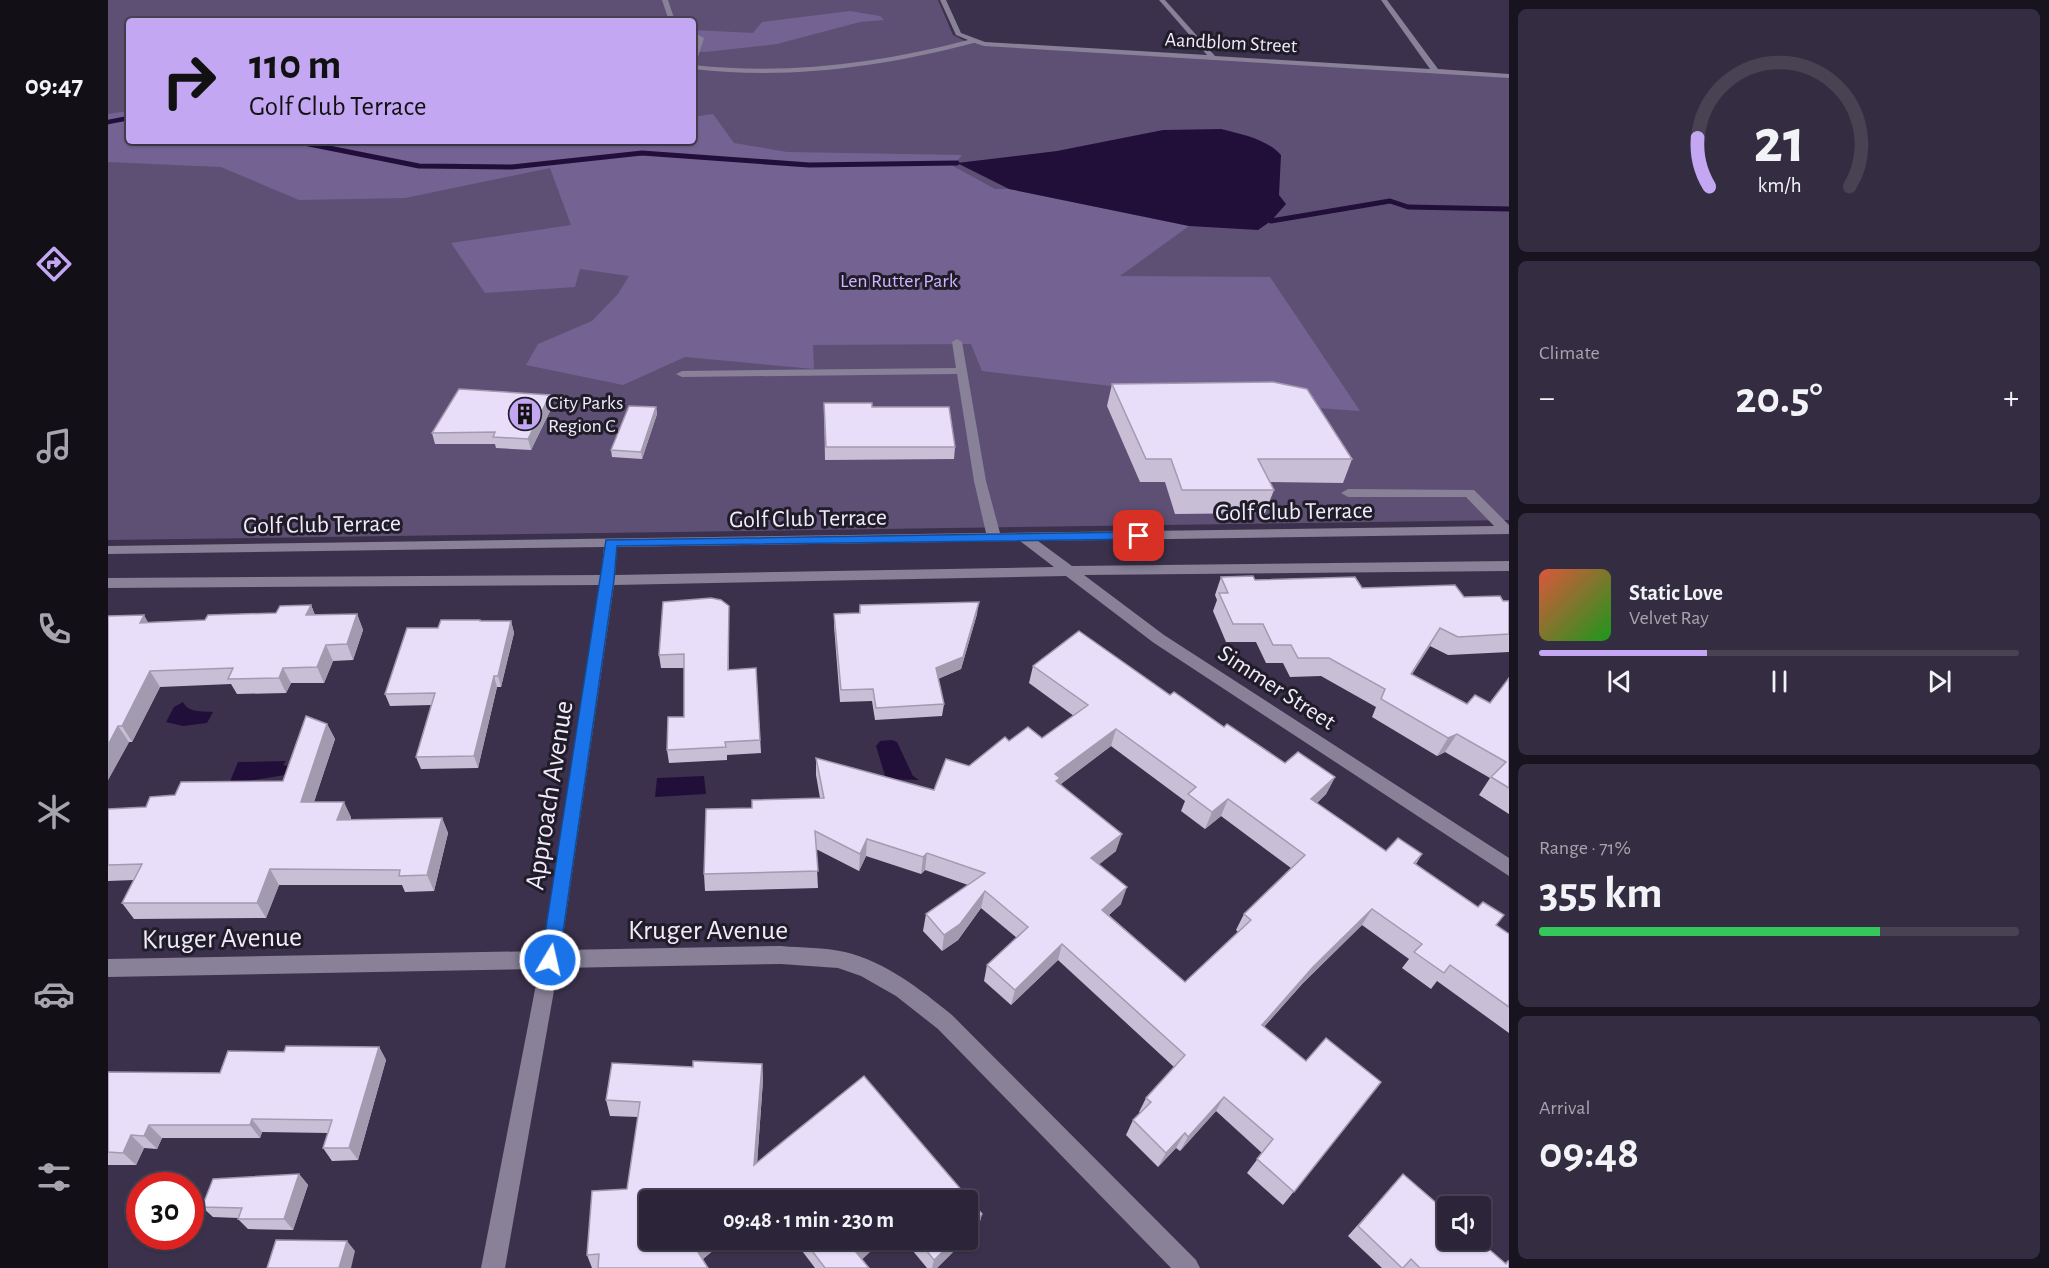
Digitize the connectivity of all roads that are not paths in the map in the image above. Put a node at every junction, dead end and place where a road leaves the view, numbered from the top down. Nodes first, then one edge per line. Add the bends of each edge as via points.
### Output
1 (665, 0) edge
2 (943, 0) edge
3 (1162, 0) edge
4 (1384, 0) edge
5 (671, 18) edge
6 (696, 36) edge
7 (972, 41) junction
8 (696, 52) edge
9 (1212, 57) junction
10 (696, 68) edge
11 (1435, 71) junction
12 (1509, 76) edge
13 (957, 342) dead end
14 (963, 371) junction
15 (681, 374) dead end
16 (1348, 493) dead end
17 (1507, 530) edge
18 (994, 538) junction
19 (1025, 538) junction
20 (611, 542) junction
21 (108, 550) edge
22 (1509, 566) edge
23 (1071, 571) junction
24 (608, 580) junction
25 (108, 583) edge
26 (1509, 868) edge
27 (550, 960) junction
28 (108, 968) edge
29 (493, 1268) edge
30 (1188, 1268) edge

1 - 5 street
2 - 7 street, Aandblom Street via 955,31
3 - 9 street
4 - 11 street
6 - 8 street via 701,38
7 - 9 street, Aandblom Street
7 - 10 street via 810,72
9 - 11 street, Aandblom Street
11 - 12 street, Aandblom Street
13 - 14 street
14 - 15 street
14 - 18 street via 980,481
16 - 17 street via 1469,493
17 - 19 street, Golf Club Terrace
18 - 19 street, Golf Club Terrace
18 - 20 street, Golf Club Terrace
19 - 23 street, Simmer Street
20 - 21 street, Golf Club Terrace
20 - 24 street, Approach Avenue
22 - 23 street
23 - 24 street
23 - 26 street, Simmer Street via 1159,639
24 - 25 street
24 - 27 street, Approach Avenue
27 - 28 street, Kruger Avenue
27 - 29 street, Approach Avenue
27 - 30 street, Kruger Avenue via 782,955 854,964 880,975 912,994 945,1022

